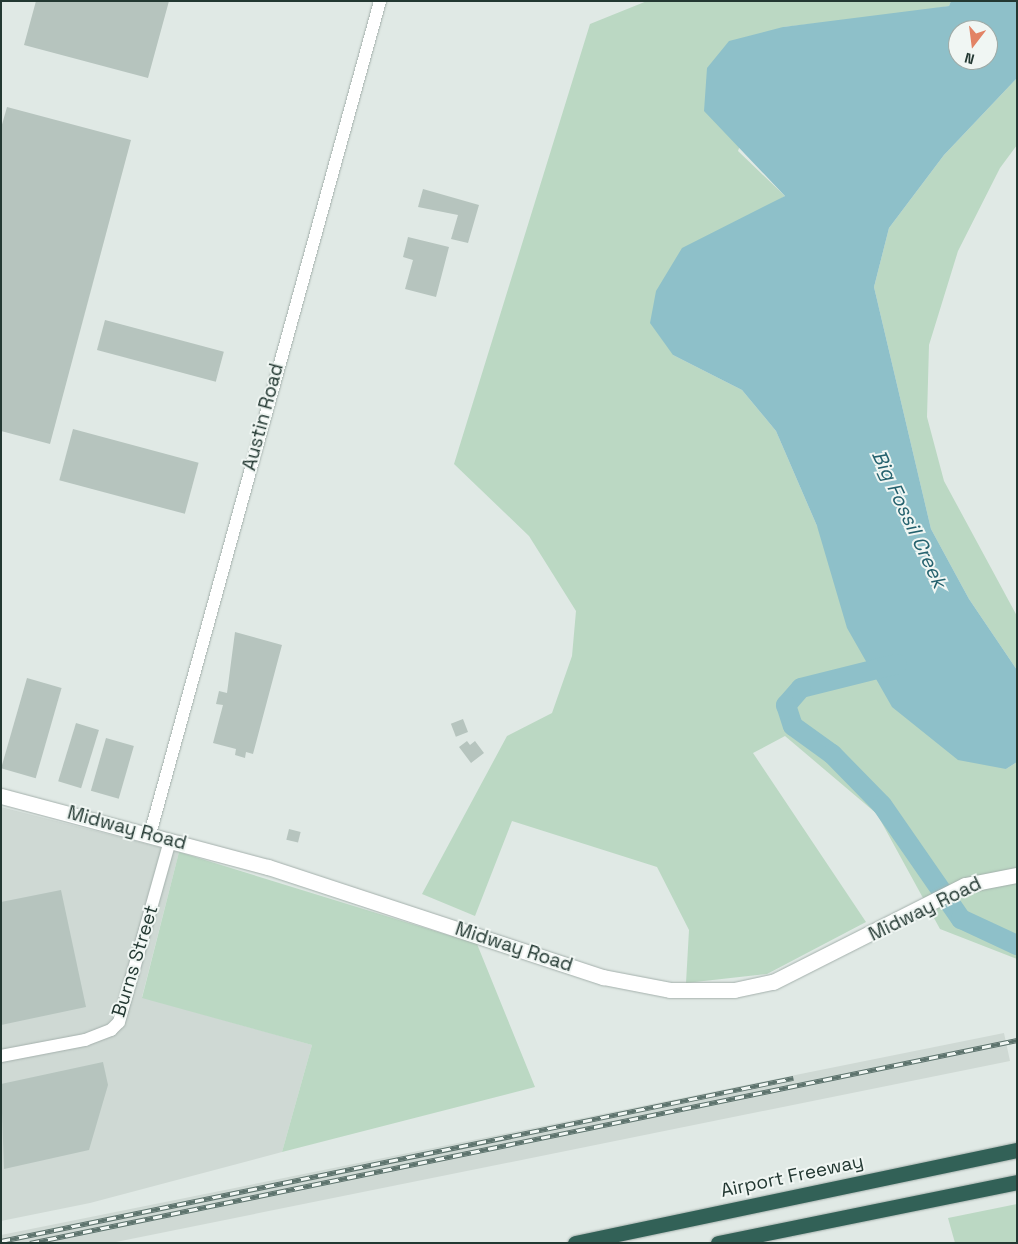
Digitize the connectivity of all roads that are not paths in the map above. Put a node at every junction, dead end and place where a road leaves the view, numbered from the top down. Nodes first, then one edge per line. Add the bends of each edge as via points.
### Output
1 (380, 1) edge
2 (1, 796) edge
3 (150, 834) junction
4 (170, 840) junction
5 (1017, 875) edge
6 (1, 1056) edge
7 (1015, 1151) edge
8 (1017, 1182) edge
9 (575, 1243) edge
10 (718, 1243) edge

1 - 3 street, Austin Road
2 - 3 main road, Midway Road
3 - 4 main road, Midway Road
4 - 5 main road, Midway Road via 268,867 603,977 670,990 734,990 773,982 965,886
4 - 6 street, Burns Street via 118,1022 84,1040
7 - 9 highway, Airport Freeway
8 - 10 highway

